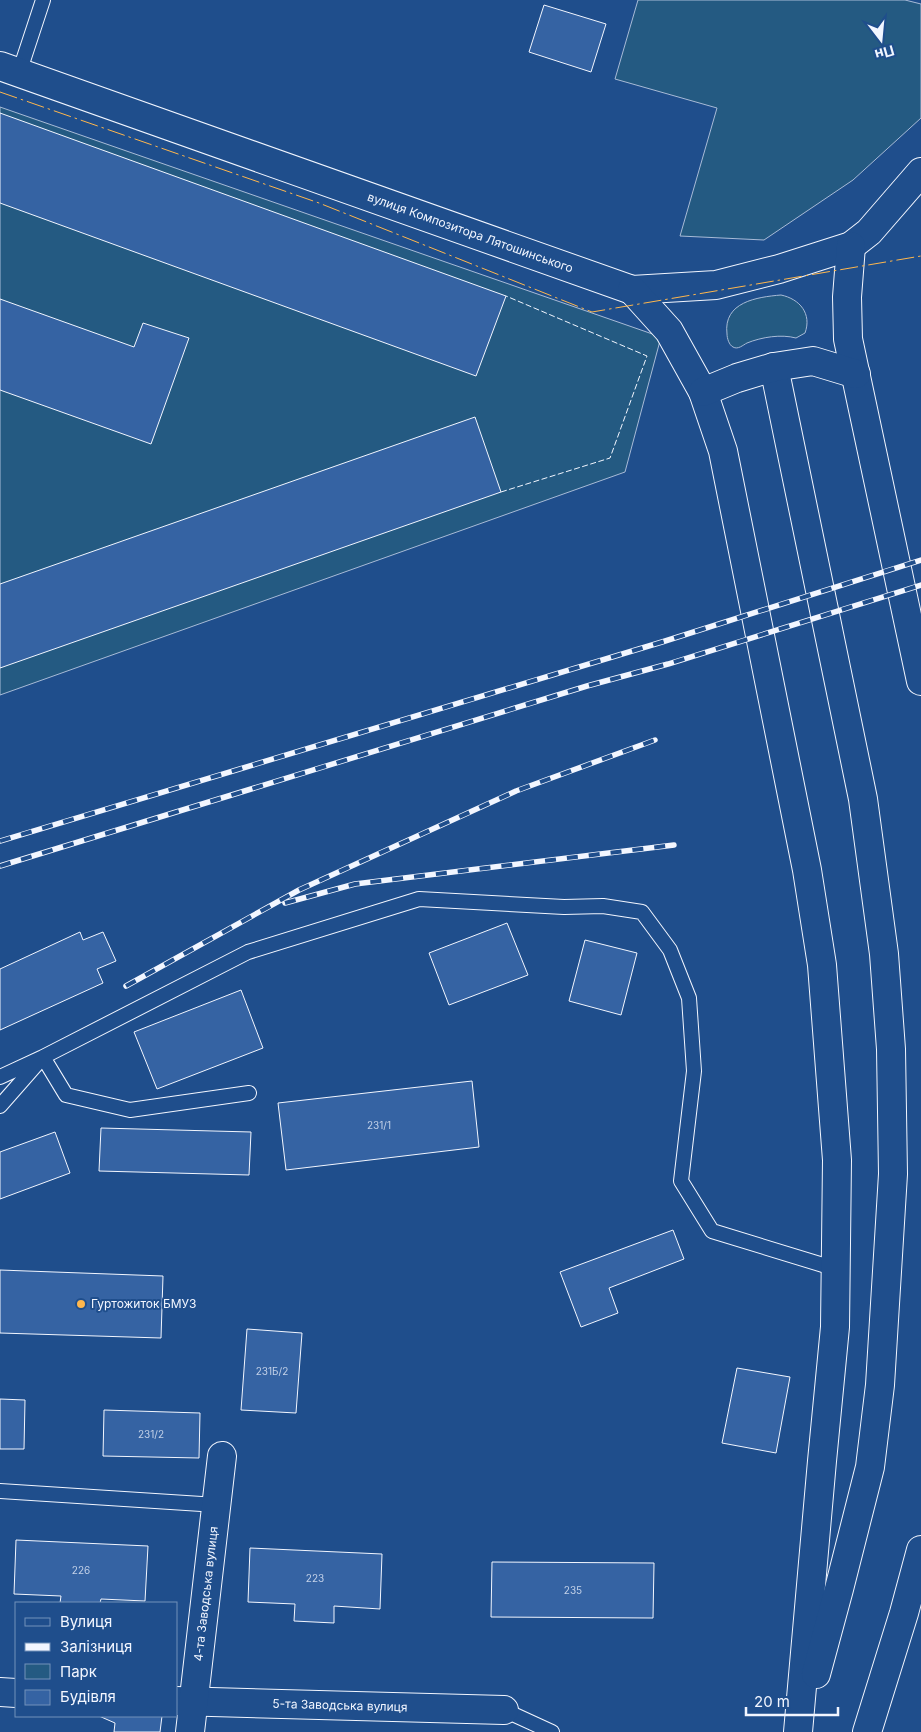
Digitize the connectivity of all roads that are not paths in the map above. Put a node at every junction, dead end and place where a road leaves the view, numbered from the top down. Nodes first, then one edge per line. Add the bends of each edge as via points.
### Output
1 (43, 0) edge
2 (10, 70) edge
3 (921, 172) edge
4 (851, 246) junction
5 (632, 290) junction
6 (774, 367) junction
7 (856, 374) junction
8 (703, 392) junction
9 (921, 681) edge
10 (43, 1057) junction
11 (0, 1077) edge
12 (249, 1093) dead end
13 (0, 1106) edge
14 (836, 1269) junction
15 (222, 1456) dead end
16 (0, 1491) edge
17 (217, 1505) junction
18 (921, 1550) edge
19 (0, 1692) edge
20 (15, 1693) edge
21 (186, 1702) edge
22 (504, 1710) joint
23 (190, 1732) edge
24 (552, 1732) edge
25 (799, 1732) edge
26 (867, 1732) edge

1 - 2 lane
2 - 5 street, вулиця Композитора Лятошинського
3 - 4 street, вулиця Композитора Лятошинського via 869,232
4 - 5 street, вулиця Композитора Лятошинського via 716,285
4 - 7 street via 848,339
5 - 8 street via 669,331
6 - 7 street via 813,361
6 - 8 street
6 - 25 street via 863,799 884,954 891,1049 893,1174 880,1385 870,1467 840,1589
7 - 9 street
8 - 14 street via 722,451 807,870 822,965 838,1160
10 - 11 lane
10 - 12 lane via 66,1094 130,1110
10 - 13 lane
10 - 14 lane via 248,952 419,899 603,906 642,912 670,950 689,998 694,1071 681,1181 712,1231
14 - 25 street via 835,1327
15 - 17 street, 4-та Заводська вулиця
16 - 17 lane
17 - 21 street, 4-та Заводська вулиця
18 - 26 street
19 - 20 street
21 - 22 street, 5-та Заводська вулиця
21 - 23 street, 4-та Заводська вулиця
22 - 24 lane

